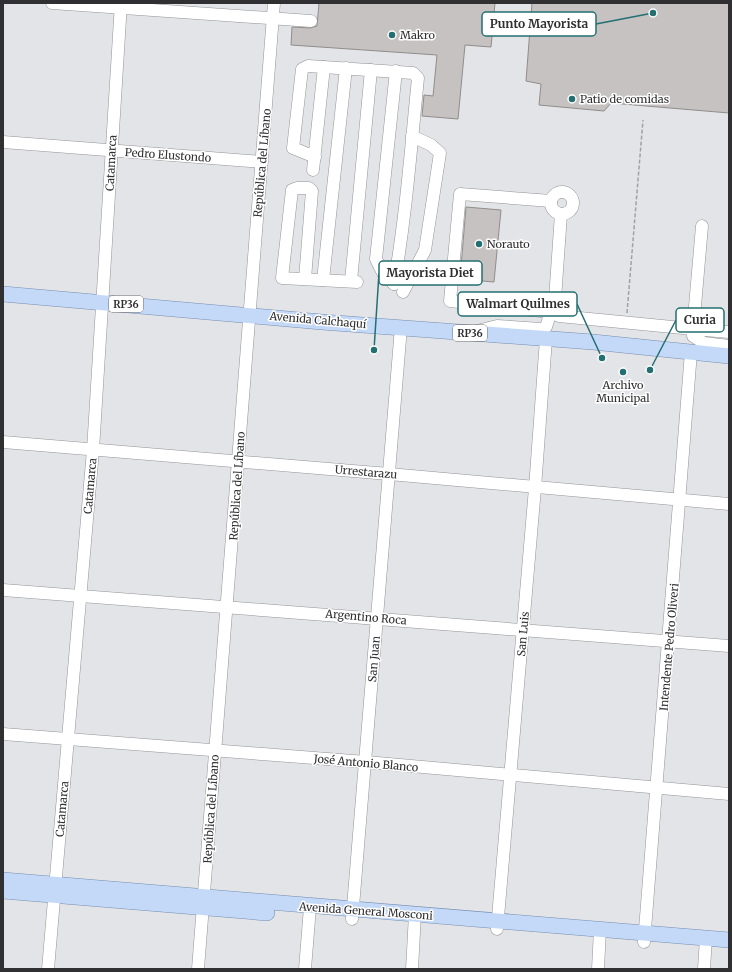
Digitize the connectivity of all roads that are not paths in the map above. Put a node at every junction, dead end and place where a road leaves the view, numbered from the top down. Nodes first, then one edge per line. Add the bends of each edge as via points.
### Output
1 (52, 3) edge
2 (274, 3) edge
3 (121, 6) edge
4 (273, 20) junction
5 (311, 21) dead end
6 (324, 67) junction
7 (346, 68) junction
8 (372, 70) junction
9 (396, 71) junction
10 (412, 136) junction
11 (3, 142) edge
12 (112, 150) junction
13 (315, 157) junction
14 (262, 162) junction
15 (313, 170) dead end
16 (551, 201) junction
17 (561, 214) junction
18 (702, 226) dead end
19 (305, 279) junction
20 (323, 280) junction
21 (403, 292) dead end
22 (3, 294) edge
23 (103, 302) junction
24 (550, 312) junction
25 (249, 314) junction
26 (401, 327) junction
27 (693, 329) junction
28 (729, 332) edge
29 (470, 333) junction
30 (546, 339) junction
31 (729, 346) edge
32 (692, 352) junction
33 (729, 356) edge
34 (3, 442) edge
35 (93, 450) junction
36 (239, 462) junction
37 (389, 474) junction
38 (535, 488) junction
39 (680, 500) junction
40 (729, 504) edge
41 (3, 590) edge
42 (81, 596) junction
43 (227, 606) junction
44 (378, 618) junction
45 (523, 631) junction
46 (669, 643) junction
47 (729, 646) edge
48 (3, 734) edge
49 (68, 739) junction
50 (215, 750) junction
51 (366, 762) junction
52 (511, 776) junction
53 (657, 788) junction
54 (729, 794) edge
55 (3, 880) edge
56 (55, 890) junction
57 (3, 891) edge
58 (204, 903) junction
59 (309, 911) junction
60 (353, 914) junction
61 (414, 919) junction
62 (498, 925) junction
63 (600, 934) junction
64 (645, 938) junction
65 (729, 940) edge
66 (706, 943) junction
67 (729, 950) edge
68 (48, 969) edge
69 (198, 969) edge
70 (305, 969) edge
71 (412, 969) edge
72 (598, 969) edge
73 (704, 969) edge

1 - 3 street
2 - 4 street, República del Líbano
3 - 4 street
3 - 12 street, Catamarca
4 - 5 street
4 - 14 street, República del Líbano
6 - 7 street
6 - 13 street
6 - 13 street via 302,68 293,148
7 - 8 street
7 - 20 street
8 - 9 street
8 - 20 street via 354,281
9 - 10 street via 413,73 418,78
9 - 10 street via 376,259 383,273 394,284
10 - 21 street via 431,145 440,153 425,250
11 - 12 street, Pedro Elustondo
12 - 14 street, Pedro Elustondo
12 - 23 street, Catamarca
13 - 15 street
14 - 25 street, República del Líbano
16 - 17 street via 552,208
16 - 17 street via 557,193 564,192 569,195 572,207 568,212
16 - 24 street via 460,194 450,301
17 - 24 street via 555,299
18 - 27 street
19 - 19 street via 312,191 309,188 297,188 292,190 282,278
19 - 20 street
22 - 23 main road, Avenida Calchaquí / RP36
23 - 25 main road, Avenida Calchaquí / RP36
23 - 35 street, Catamarca
24 - 27 street via 559,316
24 - 29 street via 546,327 541,329 497,326
25 - 26 main road, Avenida Calchaquí / RP36
25 - 36 street, República del Líbano
26 - 29 main road, Avenida Calchaquí / RP36
26 - 37 street, San Juan
27 - 28 street
27 - 31 street via 693,336 704,343
29 - 30 main road, Avenida Calchaquí / RP36
30 - 32 main road, Avenida Calchaquí / RP36
30 - 38 street, San Luis
32 - 33 main road, Avenida Calchaquí / RP36
32 - 39 street, Intendente Pedro Oliveri
34 - 35 street, Urrestarazu
35 - 36 street, Urrestarazu
35 - 42 street, Catamarca
36 - 37 street, Urrestarazu
36 - 43 street, República del Líbano
37 - 38 street, Urrestarazu
37 - 44 street, San Juan
38 - 39 street, Urrestarazu
38 - 45 street, San Luis
39 - 40 street, Urrestarazu
39 - 46 street, Intendente Pedro Oliveri
41 - 42 street, Argentino Roca
42 - 43 street, Argentino Roca
42 - 49 street, Catamarca
43 - 44 street, Argentino Roca
43 - 50 street, República del Líbano
44 - 45 street, Argentino Roca
44 - 51 street, San Juan
45 - 46 street, Argentino Roca
45 - 52 street, San Luis
46 - 47 street, Argentino Roca
46 - 53 street, Intendente Pedro Oliveri
48 - 49 street, José Antonio Blanco
49 - 50 street, José Antonio Blanco
49 - 56 street, Catamarca
50 - 51 street, José Antonio Blanco
50 - 58 street, República del Líbano
51 - 52 street, José Antonio Blanco
51 - 60 street, San Juan
52 - 53 street, José Antonio Blanco
52 - 62 street, San Luis
53 - 54 street, José Antonio Blanco
53 - 64 street, Intendente Pedro Oliveri
55 - 56 main road, Avenida General Mosconi
56 - 57 main road, Avenida General Mosconi
56 - 58 main road, Avenida General Mosconi
56 - 68 street, Catamarca
58 - 59 main road, Avenida General Mosconi
58 - 69 street, República del Líbano
59 - 60 main road, Avenida General Mosconi
59 - 70 street
60 - 61 main road, Avenida General Mosconi
61 - 62 main road, Avenida General Mosconi
61 - 71 street
62 - 63 main road, Avenida General Mosconi
63 - 64 main road, Avenida General Mosconi
63 - 72 street
64 - 66 main road, Avenida General Mosconi
65 - 66 main road, Avenida General Mosconi
66 - 67 main road, Avenida General Mosconi
66 - 73 street

